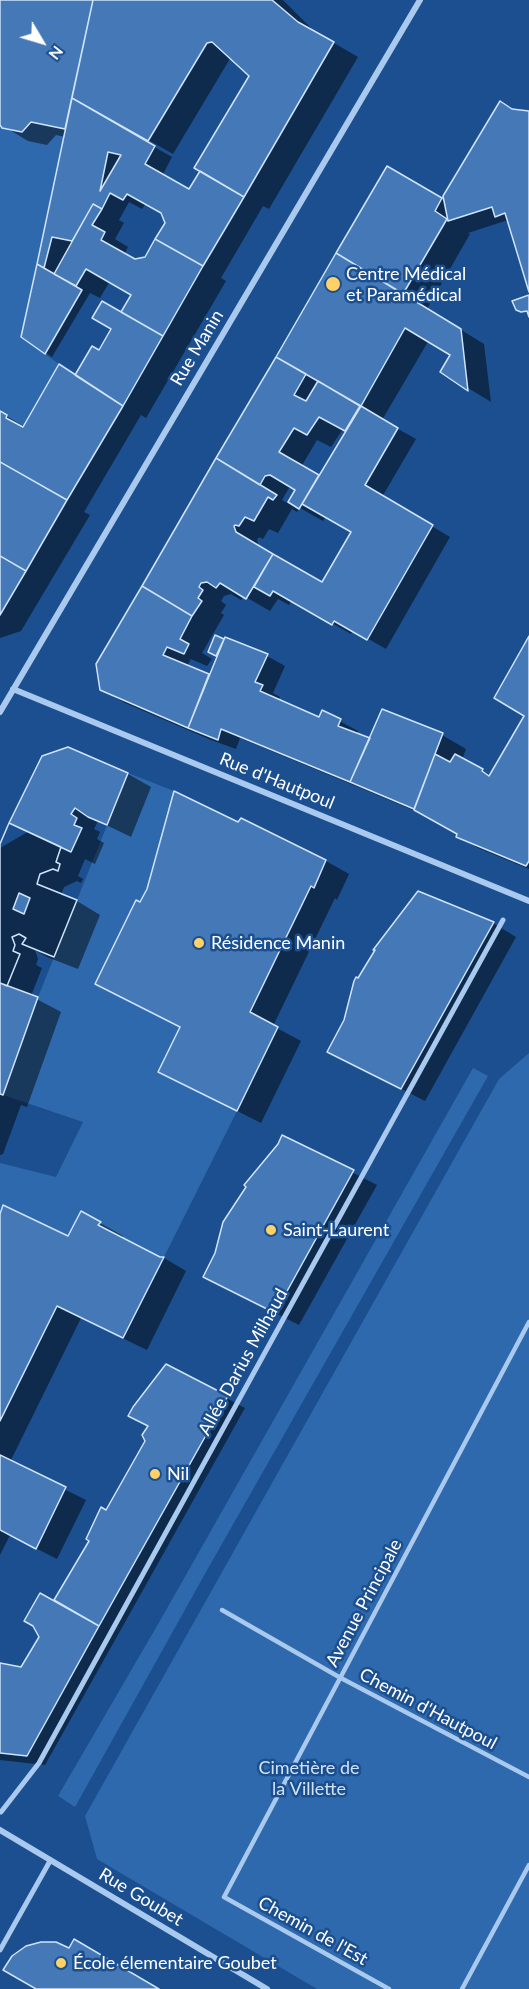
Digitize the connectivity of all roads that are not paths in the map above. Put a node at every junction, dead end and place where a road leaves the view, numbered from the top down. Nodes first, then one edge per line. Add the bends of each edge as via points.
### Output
1 (420, 0) edge
2 (13, 689) junction
3 (0, 712) edge
4 (529, 901) edge
5 (502, 921) dead end
6 (529, 1322) edge
7 (222, 1610) dead end
8 (339, 1677) junction
9 (529, 1777) edge
10 (1, 1812) edge
11 (0, 1830) edge
12 (50, 1861) junction
13 (529, 1865) edge
14 (224, 1897) joint
15 (0, 1950) edge
16 (267, 1989) edge
17 (389, 1989) edge
18 (462, 1989) edge

1 - 2 street, Rue Manin
2 - 3 street, Rue Manin
2 - 4 street, Rue d'Hautpoul
5 - 10 street, Allée Darius Milhaud via 39,1763
6 - 8 lane, Avenue Principale
7 - 8 lane, Chemin d'Hautpoul
8 - 9 lane, Chemin d'Hautpoul
8 - 14 lane, Avenue Principale
11 - 12 street, Rue Goubet
12 - 15 street
12 - 16 street, Rue Goubet
13 - 18 lane
14 - 17 lane, Chemin de l'Est

